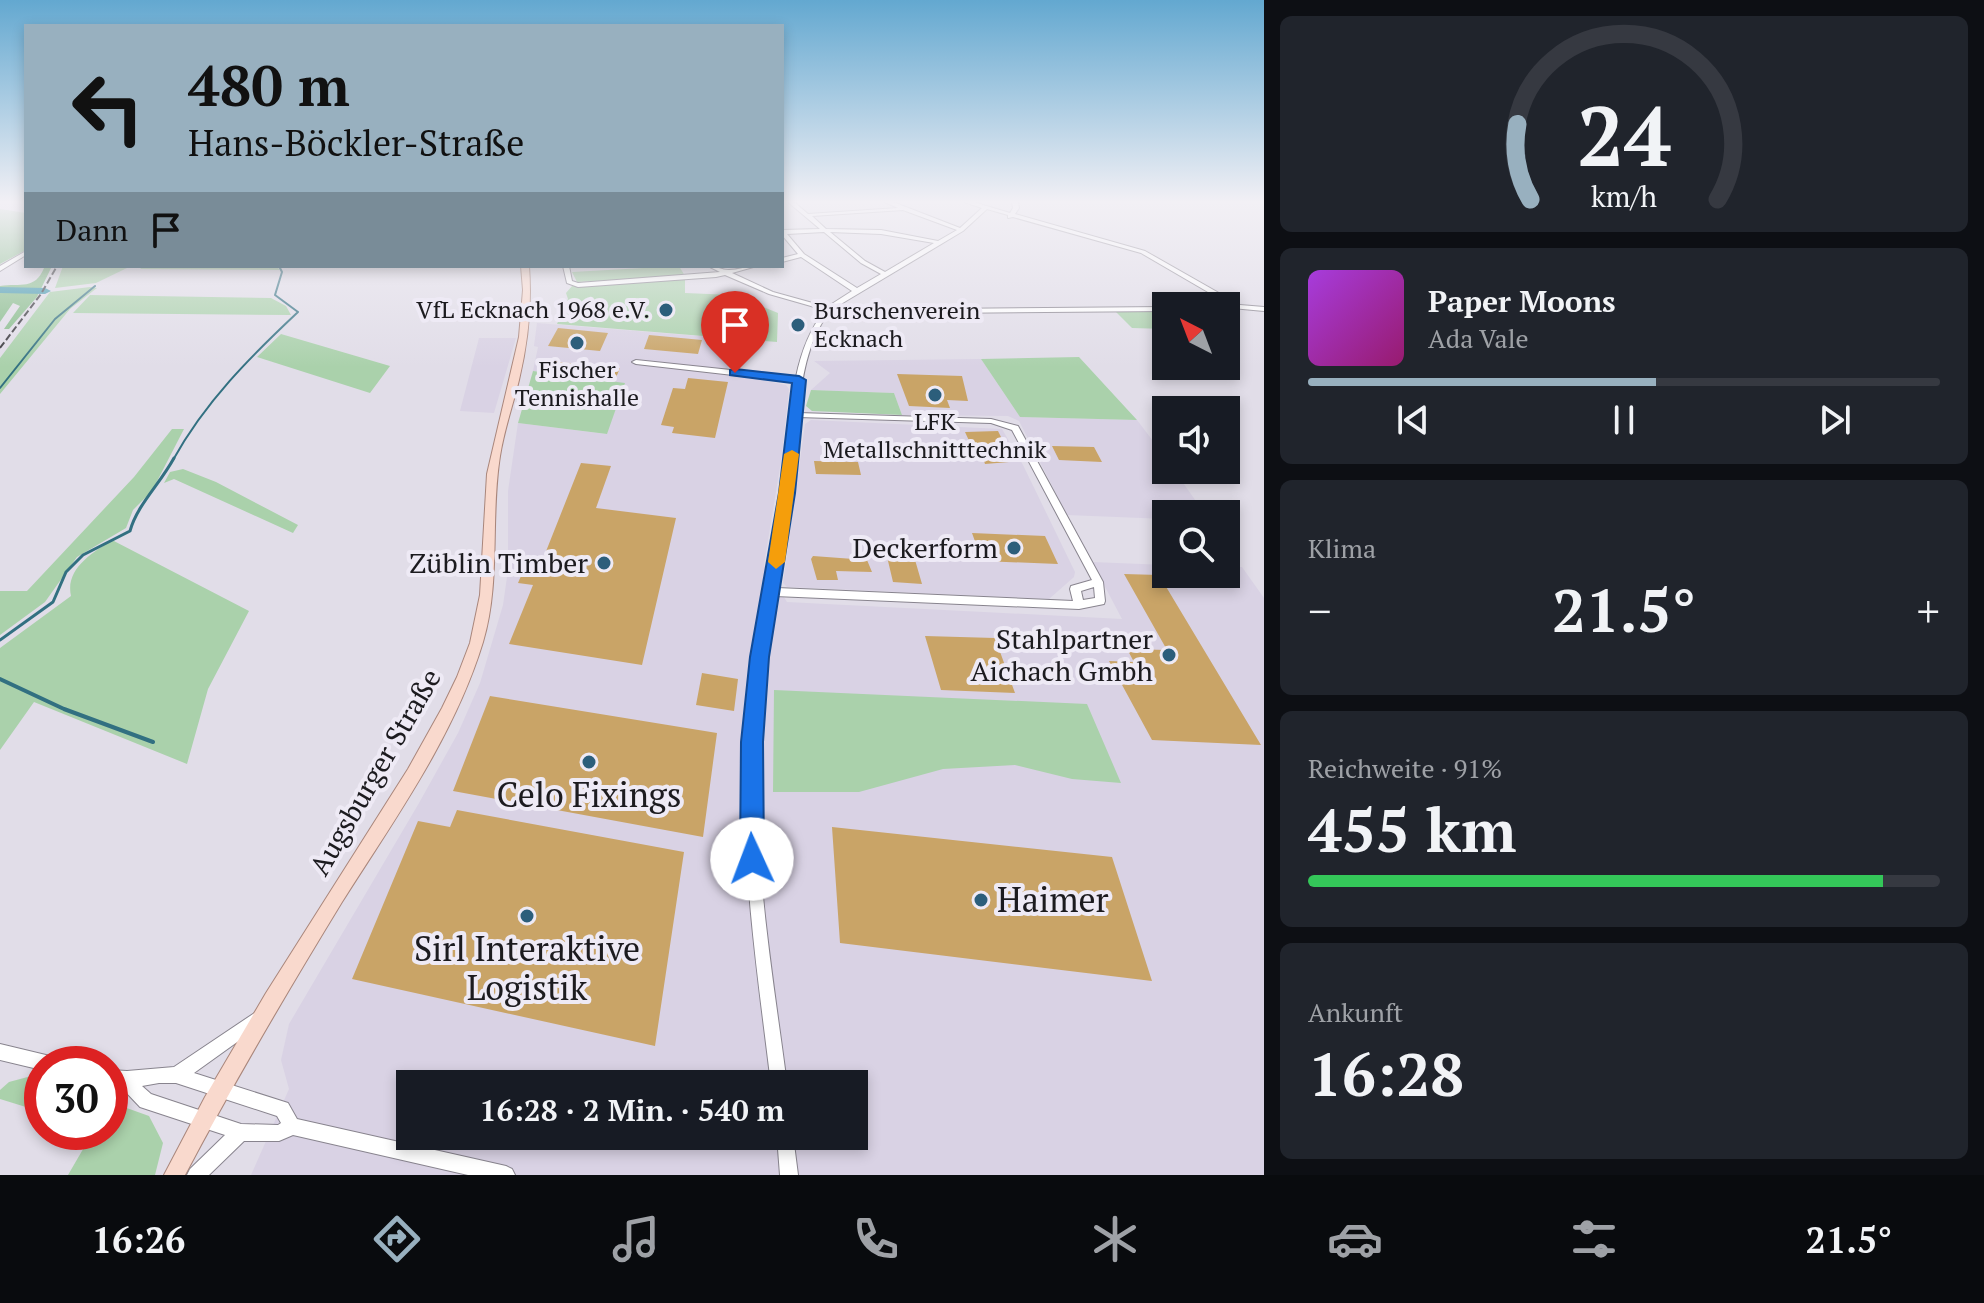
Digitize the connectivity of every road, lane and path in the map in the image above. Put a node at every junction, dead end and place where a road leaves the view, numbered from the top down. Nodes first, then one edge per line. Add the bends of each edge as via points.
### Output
1 (20, 257) edge
2 (805, 257) edge
3 (857, 257) edge
4 (917, 257) edge
5 (1154, 257) edge
6 (525, 268) edge
7 (566, 268) edge
8 (715, 268) edge
9 (746, 268) edge
10 (0, 269) edge
11 (725, 273) junction
12 (887, 275) junction
13 (857, 291) junction
14 (1213, 292) edge
15 (1240, 307) edge
16 (828, 309) junction
17 (1152, 309) edge
18 (1264, 309) edge
19 (636, 362) dead end
20 (799, 380) junction
21 (797, 415) junction
22 (1098, 582) junction
23 (772, 592) junction
24 (1079, 605) junction
25 (261, 1017) junction
26 (0, 1052) edge
27 (24, 1058) edge
28 (777, 1070) edge
29 (176, 1075) junction
30 (128, 1082) edge
31 (128, 1083) edge
32 (220, 1089) junction
33 (203, 1120) junction
34 (292, 1126) junction
35 (241, 1132) junction
36 (786, 1150) edge
37 (174, 1175) edge
38 (196, 1175) edge
39 (506, 1175) edge
40 (789, 1175) edge

1 - 10 street
2 - 13 street
3 - 12 street
4 - 12 street
5 - 14 street
6 - 25 main road, Augsburger Straße via 522,352 495,461 491,566 476,642 438,730
7 - 11 street via 569,282 578,285
8 - 11 street
9 - 11 street
11 - 16 street
12 - 13 street
13 - 16 street
15 - 18 street
16 - 17 street
16 - 20 street
19 - 20 street
20 - 21 street
21 - 22 street via 991,421 1015,428
21 - 23 street
22 - 24 street via 1100,601
22 - 24 street via 1075,589
23 - 24 street
23 - 28 street via 759,657 750,799 752,859
25 - 29 street
25 - 32 main road, Augsburger Straße
26 - 27 street
29 - 30 street via 159,1073
29 - 32 street
31 - 33 street via 146,1101
32 - 33 main road, Augsburger Straße
32 - 34 street via 282,1109
33 - 35 street
33 - 37 main road, Augsburger Straße
34 - 35 street via 279,1133
34 - 39 street
35 - 38 street
36 - 40 street

